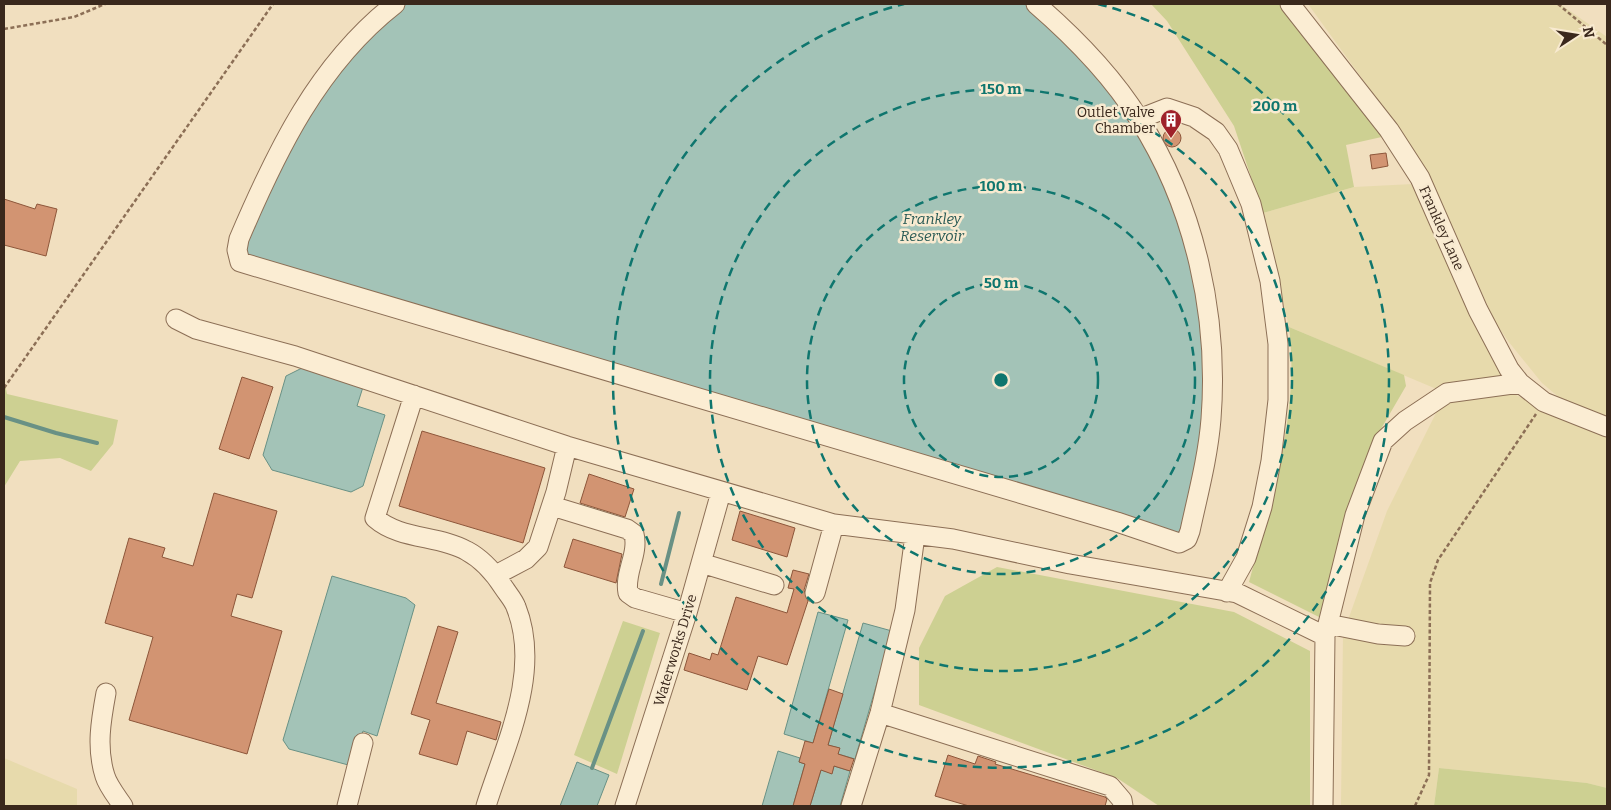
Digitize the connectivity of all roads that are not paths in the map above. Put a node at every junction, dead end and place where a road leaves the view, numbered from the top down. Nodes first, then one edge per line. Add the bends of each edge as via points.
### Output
1 (394, 4) edge
2 (1036, 4) edge
3 (1290, 4) edge
4 (1139, 118) junction
5 (176, 319) dead end
6 (1520, 383) junction
7 (414, 395) junction
8 (1607, 427) edge
9 (567, 446) junction
10 (721, 492) junction
11 (552, 506) junction
12 (834, 524) junction
13 (915, 535) junction
14 (701, 563) junction
15 (496, 575) junction
16 (774, 585) dead end
17 (1227, 592) junction
18 (815, 593) dead end
19 (687, 613) junction
20 (1327, 630) junction
21 (1405, 636) dead end
22 (106, 693) dead end
23 (880, 713) junction
24 (364, 743) dead end
25 (123, 806) edge
26 (347, 806) edge
27 (486, 806) edge
28 (626, 806) edge
29 (852, 806) edge
30 (1123, 806) edge
31 (1323, 806) edge

1 - 4 street via 338,59 280,147 239,239 240,262 1179,543 1187,539 1190,531 1207,448 1212,399 1212,348 1206,298 1187,222 1172,182
2 - 4 street via 1078,43
3 - 6 street, Frankley Lane via 1390,130 1420,178 1478,310 1509,369
4 - 17 street via 1167,108 1194,117 1216,132 1228,149 1251,204 1270,281 1278,344 1278,400 1271,461 1262,507 1246,558
5 - 7 street via 196,329 295,356
6 - 8 street, Frankley Lane via 1544,402
6 - 20 street via 1447,393 1383,441 1356,515
7 - 9 street
7 - 15 street via 375,518 386,527 468,551
9 - 10 street
9 - 11 street
10 - 12 street
10 - 14 street, Waterworks Drive
11 - 15 street via 538,547 526,559
11 - 19 street via 628,529 634,534 636,546 629,572 628,593
12 - 13 street
12 - 18 street
13 - 17 street via 952,539
13 - 23 street via 905,610
14 - 16 street
14 - 19 street, Waterworks Drive
15 - 27 street via 516,607 525,645 524,672 515,717
17 - 20 street via 1237,593
19 - 28 street, Waterworks Drive
20 - 21 street
20 - 31 street
22 - 25 street via 100,747 105,777
23 - 29 street
23 - 30 street via 1110,786
24 - 26 street

